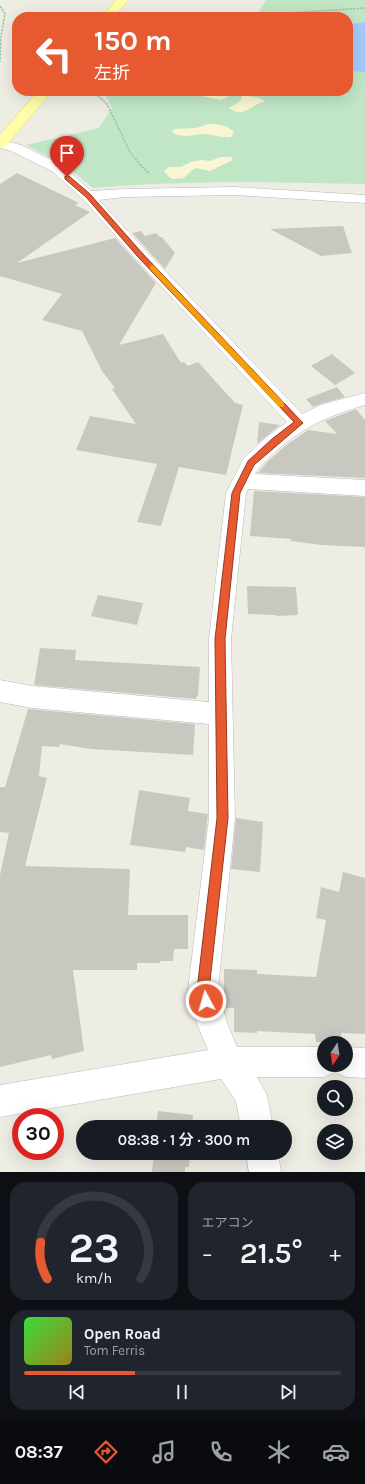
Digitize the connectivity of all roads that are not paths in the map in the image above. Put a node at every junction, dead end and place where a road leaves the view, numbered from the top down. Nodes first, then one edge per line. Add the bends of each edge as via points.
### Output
1 (122, 0) edge
2 (112, 12) edge
3 (41, 96) edge
4 (0, 144) edge
5 (88, 196) junction
6 (365, 199) edge
7 (365, 399) edge
8 (299, 423) junction
9 (241, 481) junction
10 (365, 488) edge
11 (0, 691) edge
12 (222, 714) junction
13 (228, 1062) junction
14 (317, 1062) edge
15 (353, 1062) edge
16 (365, 1063) edge
17 (0, 1101) edge
18 (256, 1120) edge
19 (263, 1160) edge
20 (265, 1172) edge

1 - 2 main road
3 - 4 main road
4 - 5 street via 16,148 57,168
5 - 6 street via 234,191
5 - 8 street
7 - 8 street via 330,409
8 - 9 street via 274,441 251,463
9 - 10 street
9 - 12 street via 236,493 233,515 220,639
11 - 12 street via 32,697
12 - 13 street via 222,818 203,990 212,1024
13 - 14 street
13 - 17 street
13 - 18 street via 251,1095
15 - 16 street
19 - 20 street

